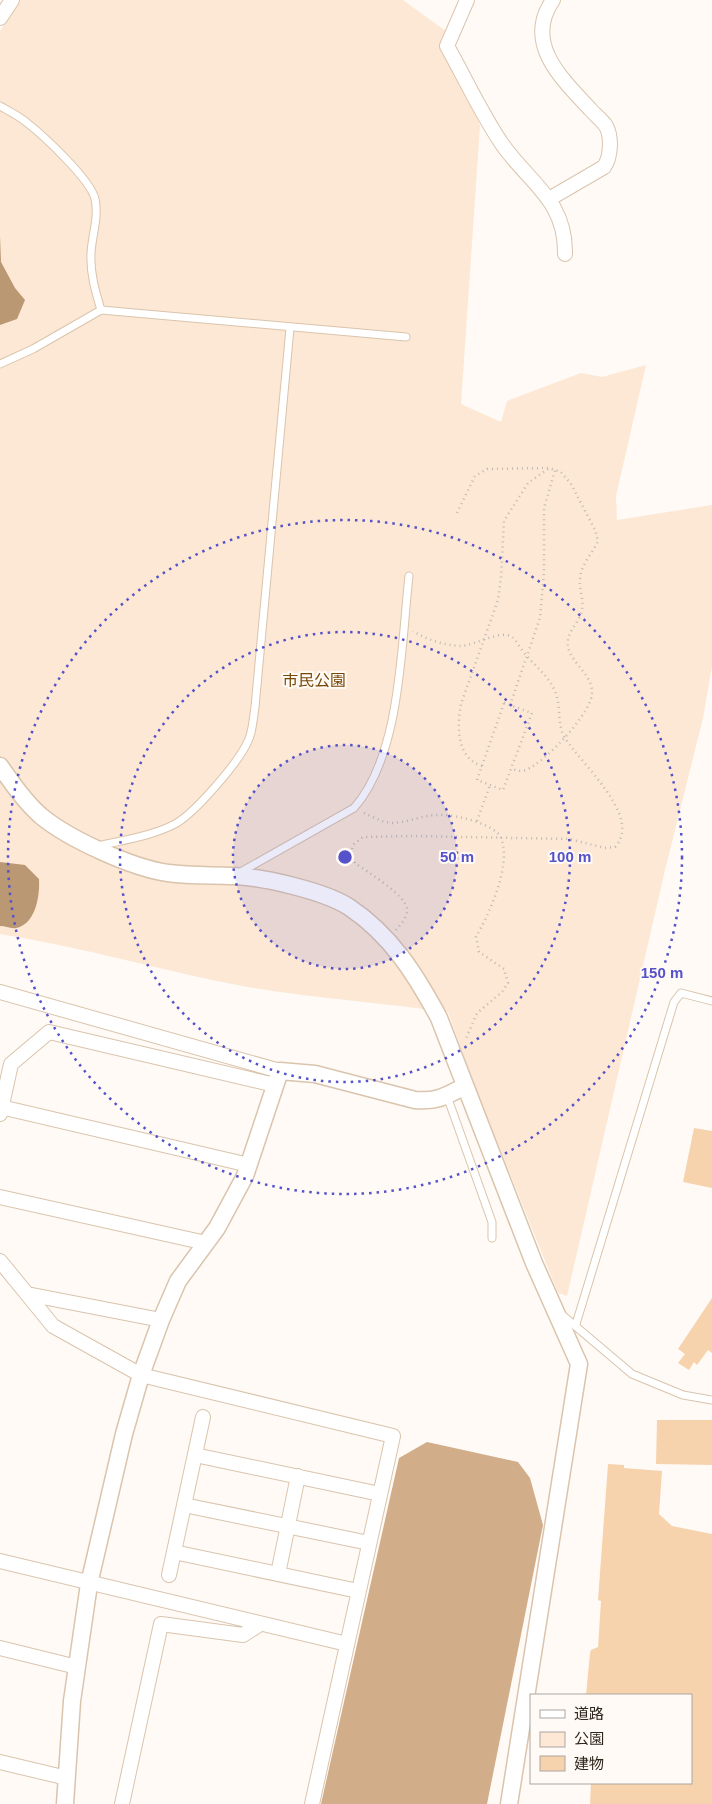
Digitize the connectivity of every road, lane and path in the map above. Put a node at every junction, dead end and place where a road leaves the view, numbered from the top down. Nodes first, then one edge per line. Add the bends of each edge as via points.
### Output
1 (12, 0) edge
2 (467, 0) edge
3 (553, 0) edge
4 (0, 18) edge
5 (0, 106) edge
6 (549, 199) junction
7 (565, 254) dead end
8 (101, 310) junction
9 (290, 328) junction
10 (406, 337) dead end
11 (0, 364) edge
12 (549, 468) junction
13 (555, 470) junction
14 (457, 513) dead end
15 (409, 576) dead end
16 (403, 626) junction
17 (482, 641) junction
18 (526, 656) junction
19 (510, 705) junction
20 (564, 737) junction
21 (0, 766) edge
22 (482, 766) junction
23 (511, 769) junction
24 (490, 785) junction
25 (354, 808) junction
26 (476, 822) junction
27 (501, 838) junction
28 (96, 847) junction
29 (234, 876) junction
30 (388, 941) junction
31 (0, 992) edge
32 (712, 1000) edge
33 (456, 1064) junction
34 (278, 1078) junction
35 (464, 1086) junction
36 (447, 1095) junction
37 (1, 1110) edge
38 (249, 1165) junction
39 (0, 1197) edge
40 (492, 1238) dead end
41 (206, 1243) junction
42 (0, 1261) edge
43 (27, 1294) junction
44 (552, 1308) junction
45 (160, 1320) junction
46 (576, 1324) junction
47 (141, 1375) junction
48 (712, 1400) edge
49 (203, 1417) dead end
50 (195, 1455) junction
51 (298, 1476) junction
52 (380, 1494) junction
53 (184, 1505) junction
54 (288, 1527) junction
55 (369, 1543) junction
56 (174, 1552) junction
57 (0, 1562) edge
58 (278, 1574) junction
59 (170, 1575) dead end
60 (89, 1584) junction
61 (358, 1591) junction
62 (260, 1624) junction
63 (347, 1644) junction
64 (0, 1648) edge
65 (77, 1667) junction
66 (0, 1762) edge
67 (67, 1778) junction
68 (69, 1803) edge
69 (122, 1804) edge
70 (312, 1804) edge
71 (508, 1804) edge

1 - 4 street
2 - 6 street via 447,46 502,144
3 - 6 street via 546,10 542,28 544,46 556,73 606,127 610,146 609,160 604,167
5 - 8 lane via 42,135 90,187 96,216 91,253 92,282
6 - 7 street via 564,228
8 - 9 lane
8 - 11 lane
9 - 10 lane
9 - 28 lane via 255,707 248,742 216,784 177,823
12 - 13 path
12 - 14 path via 487,469 475,476
12 - 17 path via 528,483 504,521 499,593
13 - 18 path via 544,508 540,618
13 - 20 path via 571,484 598,541 580,578 582,609 568,639 568,650 589,677 593,691 591,703
15 - 16 lane
16 - 17 path via 446,644 462,646
16 - 25 lane via 393,718 382,760 367,793
17 - 18 path via 502,634 511,636
17 - 22 path via 458,720 461,745 467,758
18 - 19 path
18 - 20 path via 542,671 557,695
19 - 22 path via 504,703
19 - 23 path via 532,713
20 - 23 path via 527,770
20 - 27 path via 618,807 624,831 621,841 615,847 605,848 569,839
21 - 28 street via 23,798 41,816
22 - 24 path via 477,780
23 - 24 path via 503,790
24 - 26 path
25 - 26 path via 391,823 443,814
25 - 29 lane
26 - 27 path via 497,832
27 - 30 path via 374,836 362,837 353,845 355,863 402,897 407,909 405,919
27 - 33 path via 504,853 493,906 476,937 479,952 504,969 508,983 477,1013
28 - 29 street via 133,864 166,873
29 - 30 street via 327,896 349,907
30 - 33 street via 421,984 439,1018
31 - 34 street
32 - 46 lane via 681,993 674,1002
33 - 35 street
34 - 36 street via 315,1074 415,1100 440,1099
34 - 37 street via 48,1032 10,1064
34 - 38 street
35 - 36 street
35 - 44 street
36 - 40 lane via 492,1222
37 - 38 street
38 - 41 street
39 - 41 street
41 - 45 street via 178,1281
42 - 43 street
43 - 45 street
43 - 47 street via 54,1326
44 - 46 lane
44 - 71 street via 579,1364
45 - 47 street
46 - 48 lane via 632,1374 683,1395
47 - 52 street via 393,1436
47 - 60 street
49 - 50 street
50 - 51 street
50 - 53 street
51 - 52 street
51 - 54 street
52 - 55 street
53 - 54 street
53 - 56 street
54 - 55 street
54 - 58 street
55 - 61 street
56 - 58 street
56 - 59 street
57 - 60 street
58 - 61 street
60 - 62 street
60 - 65 street
61 - 63 street
62 - 63 street
62 - 69 street via 243,1635 161,1624
63 - 70 street
64 - 65 street
65 - 67 street
66 - 67 street
67 - 68 street

